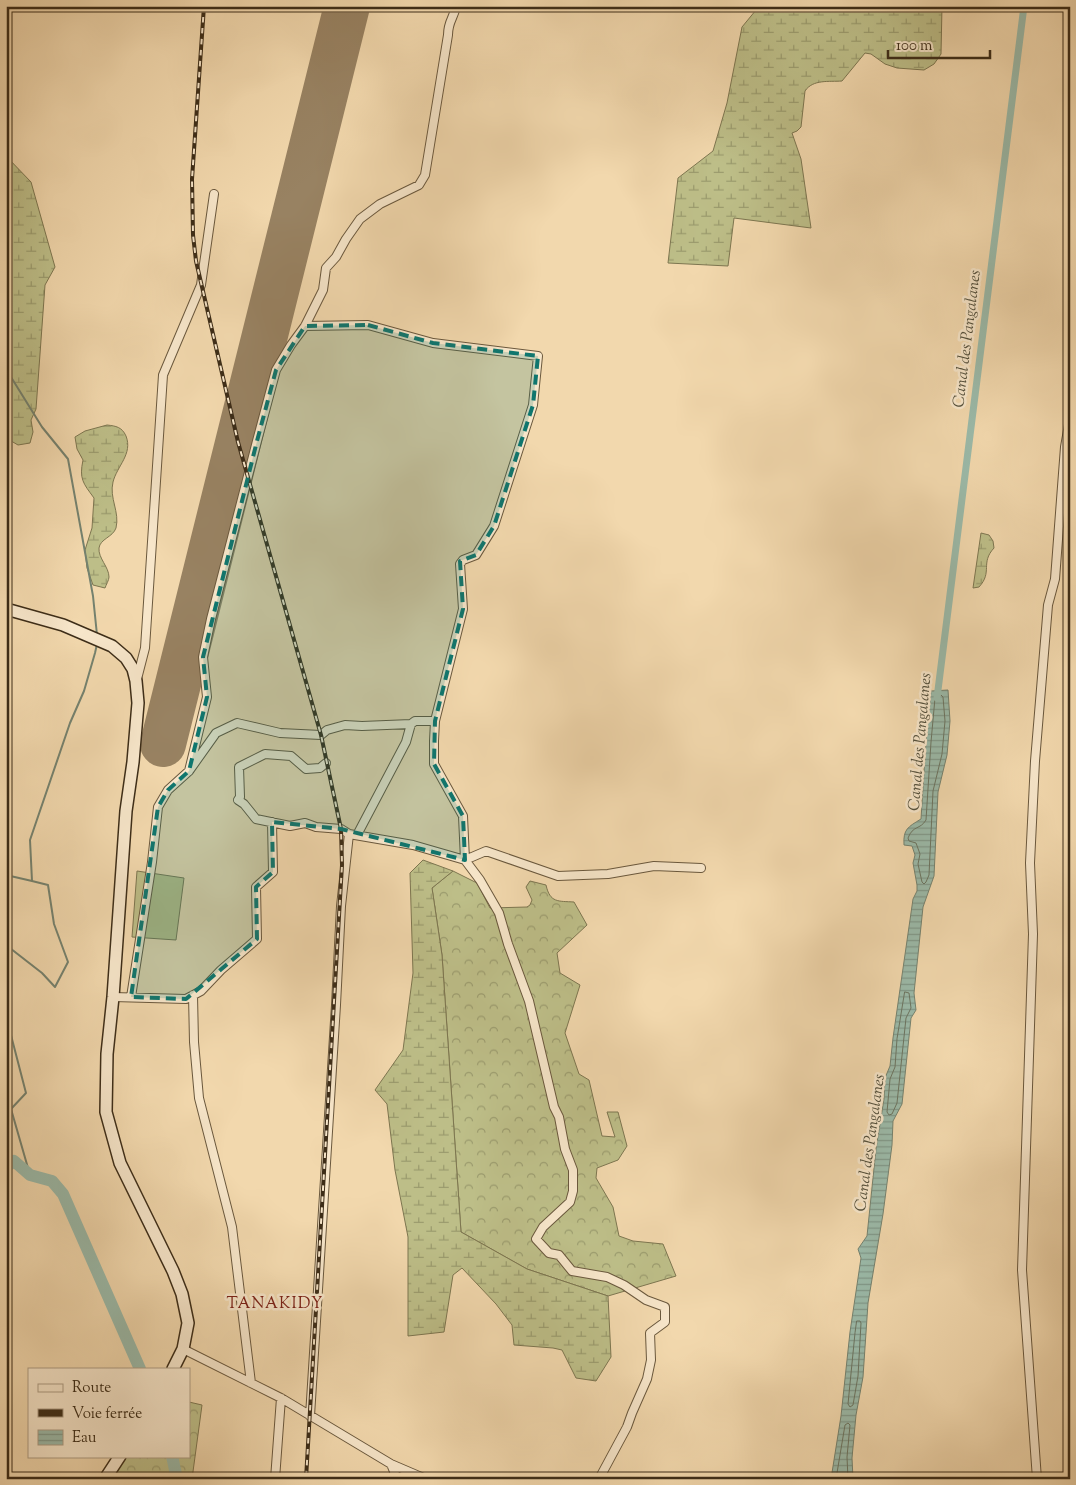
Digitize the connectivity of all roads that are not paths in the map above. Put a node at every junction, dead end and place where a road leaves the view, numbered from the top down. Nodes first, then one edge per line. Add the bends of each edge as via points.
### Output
1 (456, 6) edge
2 (214, 194) dead end
3 (305, 326) junction
4 (1070, 419) edge
5 (6, 609) edge
6 (136, 681) junction
7 (434, 720) junction
8 (410, 724) junction
9 (326, 763) dead end
10 (189, 771) junction
11 (272, 822) junction
12 (353, 834) junction
13 (465, 860) junction
14 (701, 868) dead end
15 (193, 995) junction
16 (113, 997) junction
17 (131, 997) junction
18 (182, 1349) junction
19 (173, 1368) edge
20 (251, 1383) junction
21 (281, 1398) junction
22 (310, 1416) junction
23 (119, 1458) edge
24 (391, 1464) junction
25 (105, 1479) edge
26 (275, 1479) edge
27 (397, 1479) edge
28 (426, 1479) edge
29 (599, 1479) edge
30 (1037, 1479) edge

1 - 3 street via 448,25 425,175 419,185 380,204 360,219 326,268 323,290
2 - 6 street via 201,285 163,375 145,648
3 - 7 street via 368,325 433,343 538,356 533,405 494,526 476,555 460,564 463,609
3 - 10 street via 276,370 257,441 203,657 207,697
4 - 30 street via 1055,579 1048,605 1030,863 1032,934 1022,1270
5 - 6 main road via 63,625 112,646 126,658
6 - 16 main road via 138,703 124,830
7 - 8 street
7 - 13 street via 434,764 463,816
8 - 10 street via 345,725 321,735 280,733 237,723 216,733
8 - 12 street via 406,742
9 - 11 street via 320,768 306,769 291,756 265,754 239,767 238,800 256,819
10 - 17 street via 168,790 158,807
11 - 12 street via 290,826 304,823
11 - 15 street via 273,872 256,887 257,939
12 - 13 street via 413,845
12 - 22 street via 341,906
13 - 14 street via 486,851 558,876 608,874 654,866
13 - 29 street via 499,913 530,1000 554,1107 573,1170 570,1202 543,1227 536,1239 549,1253 559,1255 572,1271 607,1277 646,1300 665,1307 665,1322 650,1333 651,1360 647,1379 627,1427
15 - 17 street via 186,999
15 - 20 street via 199,1098 232,1227
16 - 17 street
16 - 18 main road via 107,1054 106,1112 120,1163 182,1294 188,1323
18 - 19 main road
18 - 20 street
20 - 21 street
21 - 22 street
21 - 26 street
22 - 24 street
23 - 25 main road
24 - 27 street
24 - 28 street

